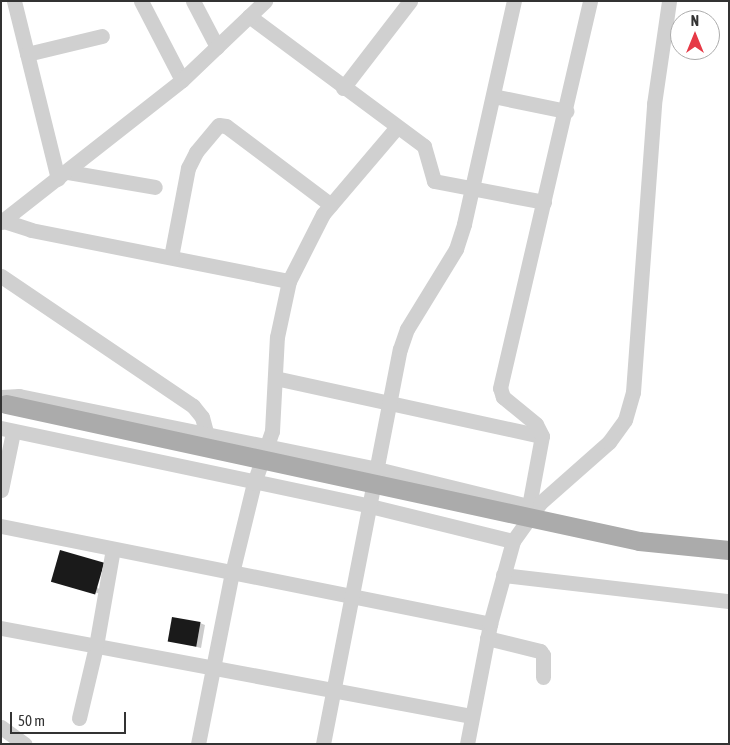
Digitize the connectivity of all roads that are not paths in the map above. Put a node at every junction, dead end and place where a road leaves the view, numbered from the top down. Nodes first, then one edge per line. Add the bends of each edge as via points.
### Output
1 (141, 1) edge
2 (193, 1) edge
3 (265, 1) edge
4 (410, 1) edge
5 (514, 1) edge
6 (590, 1) edge
7 (669, 1) edge
8 (10, 5) edge
9 (249, 16) junction
10 (102, 36) dead end
11 (217, 47) junction
12 (27, 54) junction
13 (182, 80) junction
14 (343, 88) junction
15 (492, 96) junction
16 (566, 111) junction
17 (397, 127) junction
18 (63, 176) junction
19 (155, 187) dead end
20 (472, 189) junction
21 (544, 202) junction
22 (331, 205) junction
23 (2, 222) edge
24 (171, 257) junction
25 (1, 276) edge
26 (289, 281) junction
27 (275, 378) junction
28 (4, 401) edge
29 (390, 404) junction
30 (7, 430) edge
31 (207, 436) junction
32 (542, 436) junction
33 (266, 447) junction
34 (377, 469) junction
35 (254, 483) junction
36 (1, 490) edge
37 (370, 506) junction
38 (533, 507) junction
39 (1, 526) edge
40 (513, 541) junction
41 (113, 549) junction
42 (729, 550) edge
43 (232, 573) junction
44 (503, 575) junction
45 (352, 597) junction
46 (729, 601) edge
47 (1, 628) edge
48 (488, 631) junction
49 (96, 646) junction
50 (214, 668) junction
51 (543, 677) dead end
52 (333, 690) junction
53 (472, 716) junction
54 (79, 718) dead end
55 (1, 727) edge
56 (24, 744) edge
57 (198, 744) edge
58 (323, 744) edge
59 (467, 744) edge

1 - 13 street
2 - 11 street
3 - 9 street
4 - 14 street
5 - 15 street
6 - 16 street
7 - 38 street via 654,104 633,392 626,420 609,442
8 - 12 street
9 - 11 street
9 - 14 street
10 - 12 street
11 - 13 street
12 - 18 street
13 - 18 street
14 - 17 street
15 - 16 street
15 - 20 street
16 - 21 street
17 - 20 street via 428,150 434,181
17 - 22 street
18 - 19 street
18 - 23 street
20 - 21 street
20 - 29 street via 456,249 407,329
21 - 32 street via 500,388 503,397 536,424
22 - 24 street via 226,126 219,125 196,152 188,168
22 - 26 street via 302,252
23 - 24 street
24 - 26 street
25 - 31 street via 193,406 202,417
26 - 27 street via 277,337
27 - 29 street
27 - 33 street via 275,414
28 - 31 street via 18,396
28 - 42 main road, bridge via 639,541
29 - 32 street
29 - 34 street
30 - 35 street
30 - 36 street
31 - 33 street
32 - 38 street
33 - 34 street
33 - 35 street
34 - 37 street
34 - 38 street
35 - 37 street
35 - 43 street
37 - 40 street
37 - 45 street
38 - 40 street
39 - 41 street
40 - 44 street
41 - 43 street
41 - 49 street
43 - 45 street
43 - 50 street
44 - 46 street
44 - 48 street
45 - 48 street
45 - 52 street
47 - 49 street
48 - 51 street via 540,651 543,655
48 - 53 street
49 - 50 street
49 - 54 street
50 - 52 street
50 - 57 street
52 - 53 street
52 - 58 street
53 - 59 street
55 - 56 street

